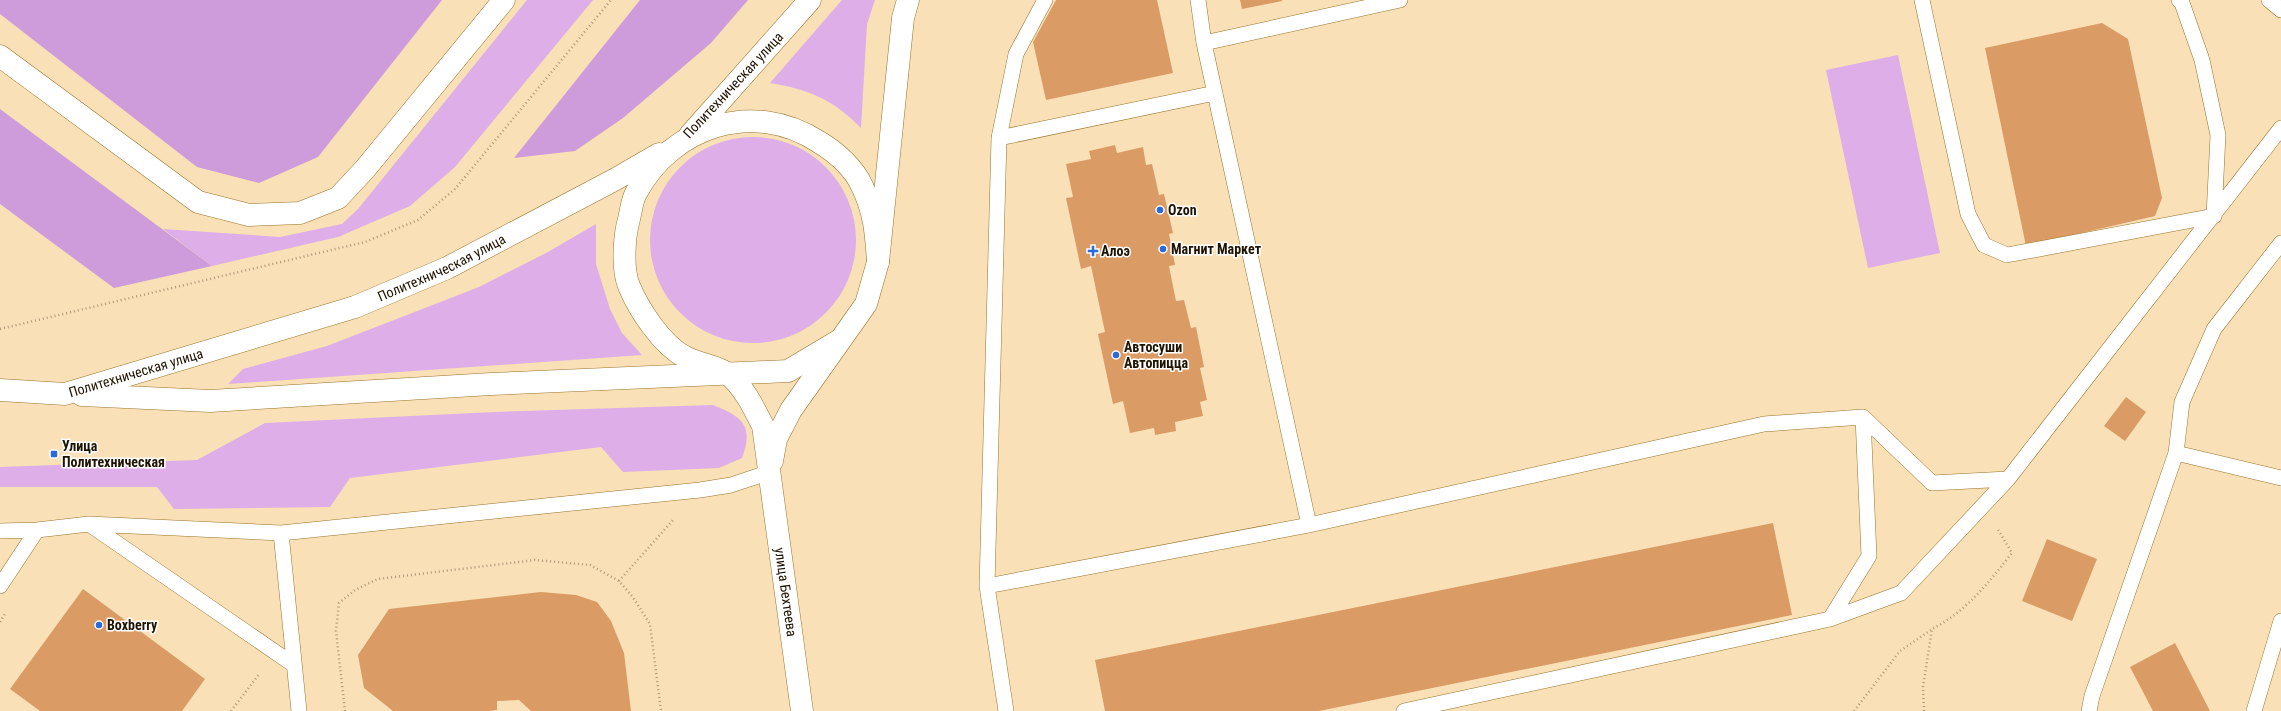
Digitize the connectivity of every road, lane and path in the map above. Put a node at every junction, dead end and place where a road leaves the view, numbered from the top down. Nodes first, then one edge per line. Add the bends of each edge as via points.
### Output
1 (504, 0) edge
2 (810, 0) edge
3 (908, 0) edge
4 (1045, 0) edge
5 (1198, 0) edge
6 (1400, 0) edge
7 (2179, 0) edge
8 (2269, 0) edge
9 (1926, 1) edge
10 (2281, 10) edge
11 (1204, 43) junction
12 (0, 56) edge
13 (1215, 93) junction
14 (2281, 128) edge
15 (688, 137) junction
16 (999, 138) junction
17 (2214, 216) junction
18 (2281, 243) edge
19 (878, 262) junction
20 (840, 340) junction
21 (727, 374) junction
22 (0, 390) edge
23 (65, 394) junction
24 (1863, 417) junction
25 (2176, 453) junction
26 (770, 472) junction
27 (2281, 478) edge
28 (2008, 479) junction
29 (700, 490) junction
30 (1984, 505) junction
31 (89, 524) junction
32 (1309, 525) junction
33 (37, 530) junction
34 (0, 531) edge
35 (281, 533) junction
36 (619, 581) junction
37 (0, 586) edge
38 (987, 586) junction
39 (1830, 619) junction
40 (2281, 621) edge
41 (1932, 629) junction
42 (275, 653) junction
43 (294, 665) junction
44 (231, 711) edge
45 (298, 711) edge
46 (345, 711) edge
47 (661, 711) edge
48 (802, 711) edge
49 (1006, 711) edge
50 (1404, 711) edge
51 (1854, 711) edge
52 (1924, 711) edge
53 (2089, 711) edge
54 (2254, 711) edge

1 - 12 street via 365,169 338,198 300,213 249,215 198,202
2 - 15 street, Политехническая улица
3 - 19 street via 903,18
4 - 16 lane via 1016,54
5 - 11 lane
6 - 11 lane
7 - 17 lane via 2182,2 2202,60 2218,135
8 - 10 lane
9 - 17 lane via 1968,214 1984,245 2007,255
11 - 13 lane
13 - 16 lane
13 - 32 lane
14 - 17 lane
15 - 19 street via 725,123 765,121 803,132 837,153 862,185 876,222
15 - 21 street via 656,162 635,195 624,239 629,285 650,326 667,342 684,357
15 - 23 street, Политехническая улица via 614,180 461,261 355,307
16 - 38 lane
17 - 28 lane
18 - 25 lane via 2214,329 2182,402
19 - 20 street via 866,304
20 - 21 street via 788,371
20 - 26 street via 791,410 776,439
21 - 23 street via 491,384 210,401
21 - 26 street, улица Бехтеева via 753,405 763,426
22 - 23 street, Политехническая улица
24 - 28 lane via 1932,483
24 - 32 lane via 1764,424
24 - 39 lane via 1869,556
25 - 27 lane
25 - 53 lane
26 - 29 lane via 731,486
26 - 48 street, улица Бехтеева
28 - 30 lane
29 - 35 lane
29 - 36 path
30 - 39 lane via 1901,593
30 - 41 path via 2012,553 1970,602 1952,619
31 - 33 lane
31 - 35 lane
31 - 42 lane
32 - 38 lane
33 - 34 lane
33 - 37 lane
35 - 43 lane
36 - 46 path via 590,565 535,560 378,580 355,590 340,603 336,631
36 - 47 path via 650,624
38 - 49 lane
39 - 50 lane
40 - 54 lane
41 - 51 path via 1900,651
41 - 52 path via 1923,687
42 - 43 lane
42 - 44 path
43 - 45 lane

